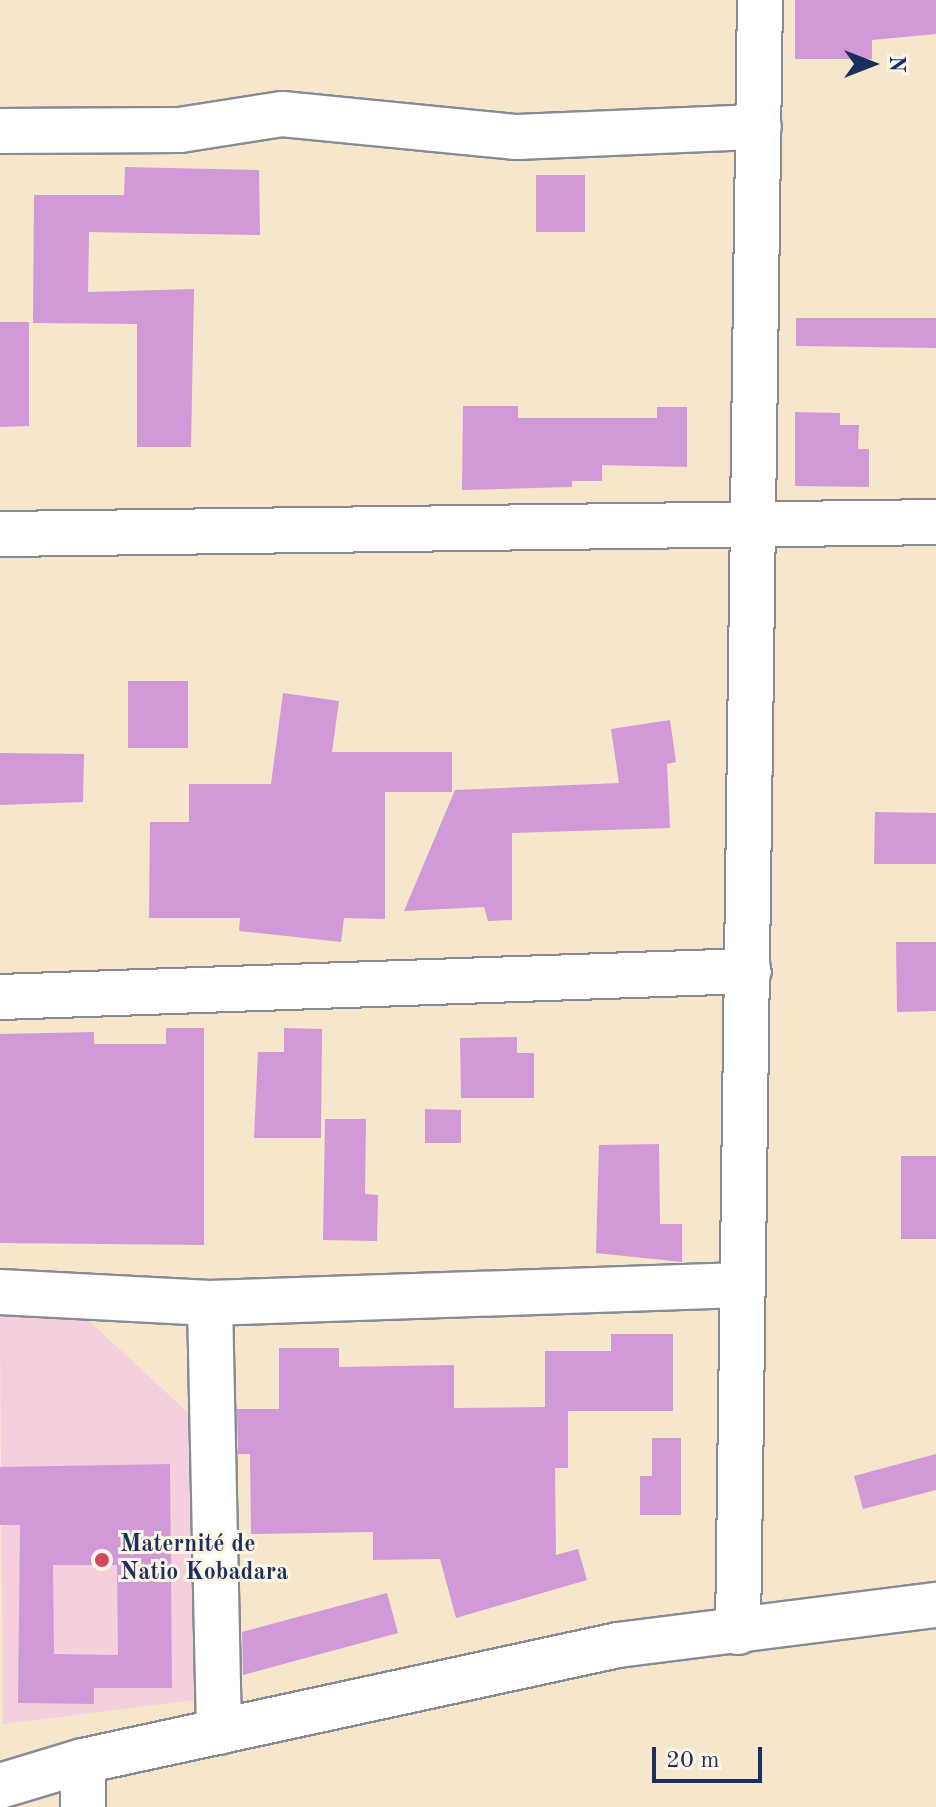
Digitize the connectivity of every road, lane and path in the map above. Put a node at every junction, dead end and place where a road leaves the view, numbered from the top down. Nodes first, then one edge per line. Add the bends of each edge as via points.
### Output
1 (760, 0) edge
2 (759, 127) junction
3 (0, 131) edge
4 (936, 522) edge
5 (752, 524) junction
6 (0, 534) edge
7 (749, 971) junction
8 (0, 997) edge
9 (742, 1285) junction
10 (0, 1292) edge
11 (210, 1303) junction
12 (936, 1605) edge
13 (738, 1632) junction
14 (219, 1732) junction
15 (83, 1761) junction
16 (0, 1786) edge
17 (83, 1807) edge

1 - 2 street
2 - 3 street via 517,137 282,114 180,130
2 - 5 street
4 - 5 street
5 - 6 street
5 - 7 street
7 - 8 street
7 - 9 street
9 - 11 street
9 - 13 street
10 - 11 street
11 - 14 street
12 - 13 street
13 - 14 street via 618,1645
14 - 15 street
15 - 16 street
15 - 17 street

